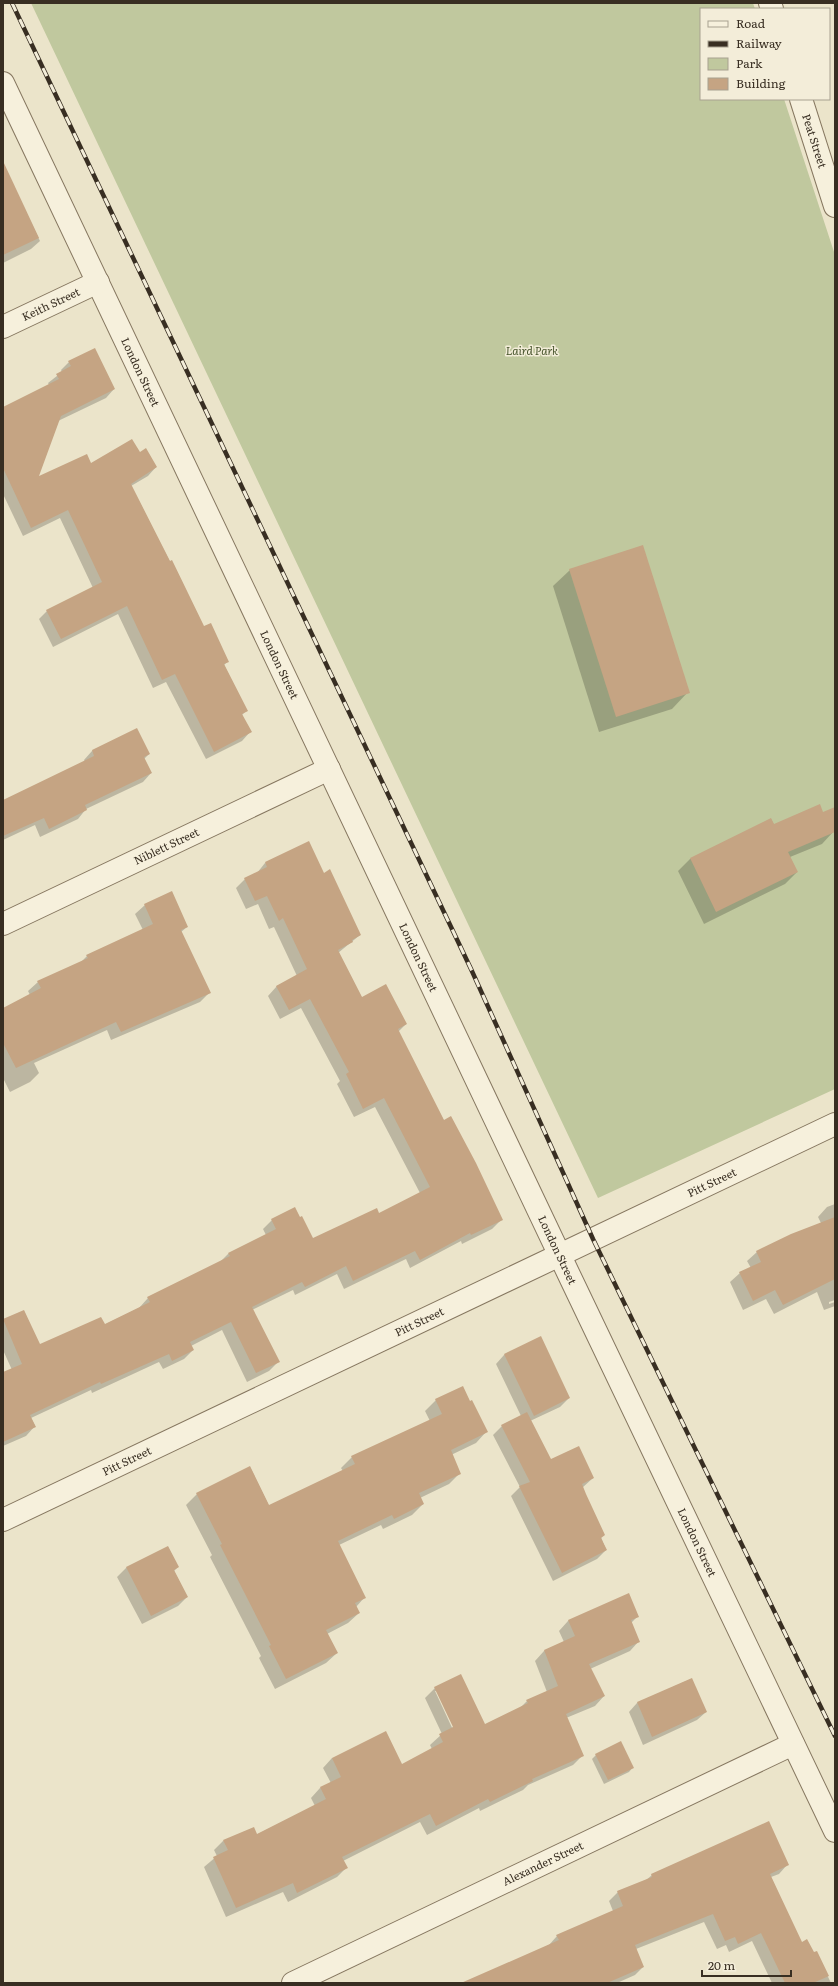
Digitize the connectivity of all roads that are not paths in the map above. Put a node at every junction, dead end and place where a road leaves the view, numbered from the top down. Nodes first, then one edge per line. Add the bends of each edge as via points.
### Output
1 (3, 83) edge
2 (801, 100) edge
3 (835, 206) edge
4 (98, 282) junction
5 (3, 327) edge
6 (329, 769) junction
7 (3, 924) edge
8 (835, 1124) edge
9 (560, 1256) junction
10 (3, 1520) edge
11 (793, 1744) junction
12 (835, 1831) edge
13 (293, 1983) edge

1 - 4 street, London Street
2 - 3 street, Peat Street
4 - 5 street, Keith Street
4 - 6 street, London Street
6 - 7 street, Niblett Street
6 - 9 street, London Street
8 - 9 street, Pitt Street
9 - 10 street, Pitt Street
9 - 11 street, London Street
11 - 12 street, London Street
11 - 13 street, Alexander Street

